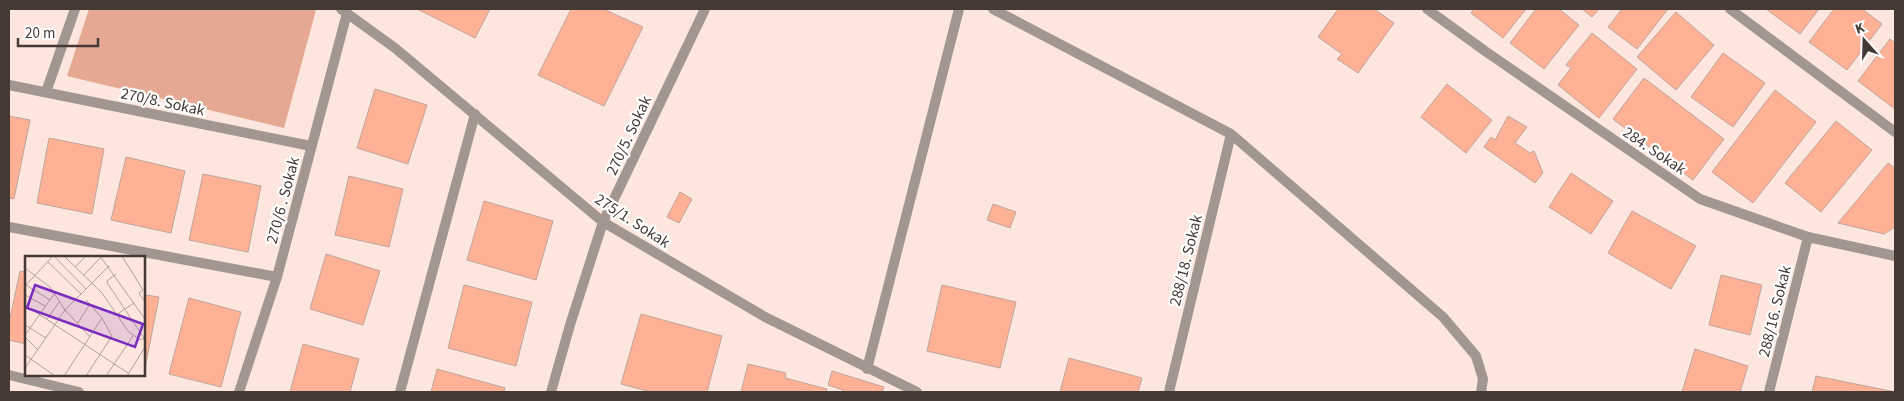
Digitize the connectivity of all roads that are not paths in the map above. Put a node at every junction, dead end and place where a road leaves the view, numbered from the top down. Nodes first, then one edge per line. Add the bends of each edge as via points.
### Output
1 (75, 9) edge
2 (705, 9) edge
3 (959, 9) edge
4 (993, 9) edge
5 (1428, 9) edge
6 (1730, 9) edge
7 (344, 11) edge
8 (9, 85) edge
9 (46, 92) junction
10 (475, 114) junction
11 (1895, 132) edge
12 (1231, 134) junction
13 (311, 146) junction
14 (603, 222) junction
15 (9, 227) edge
16 (1808, 237) junction
17 (1895, 256) edge
18 (277, 276) junction
19 (867, 369) junction
20 (9, 375) edge
21 (79, 392) edge
22 (239, 392) edge
23 (400, 392) edge
24 (551, 392) edge
25 (917, 392) edge
26 (1169, 392) edge
27 (1481, 392) edge
28 (1769, 392) edge

1 - 9 street
2 - 14 street, 270/5. Sokak
3 - 19 street
4 - 12 street
5 - 16 street, 284. Sokak via 1700,199
6 - 11 street
7 - 10 street, 275/1. Sokak
7 - 13 street, 270/6 . Sokak
8 - 9 street, 270/8. Sokak
9 - 13 street, 270/8. Sokak
10 - 14 street, 275/1. Sokak
10 - 23 street
12 - 26 street, 288/18. Sokak
12 - 27 street via 1443,317 1476,356 1483,379
13 - 18 street, 270/6 . Sokak
14 - 19 street, 275/1. Sokak via 765,317
14 - 24 street, 270/5. Sokak
15 - 18 street
16 - 17 street, 284. Sokak
16 - 28 street, 288/16. Sokak
18 - 22 street, 270/6 . Sokak
19 - 25 street, 275/1. Sokak
20 - 21 street

